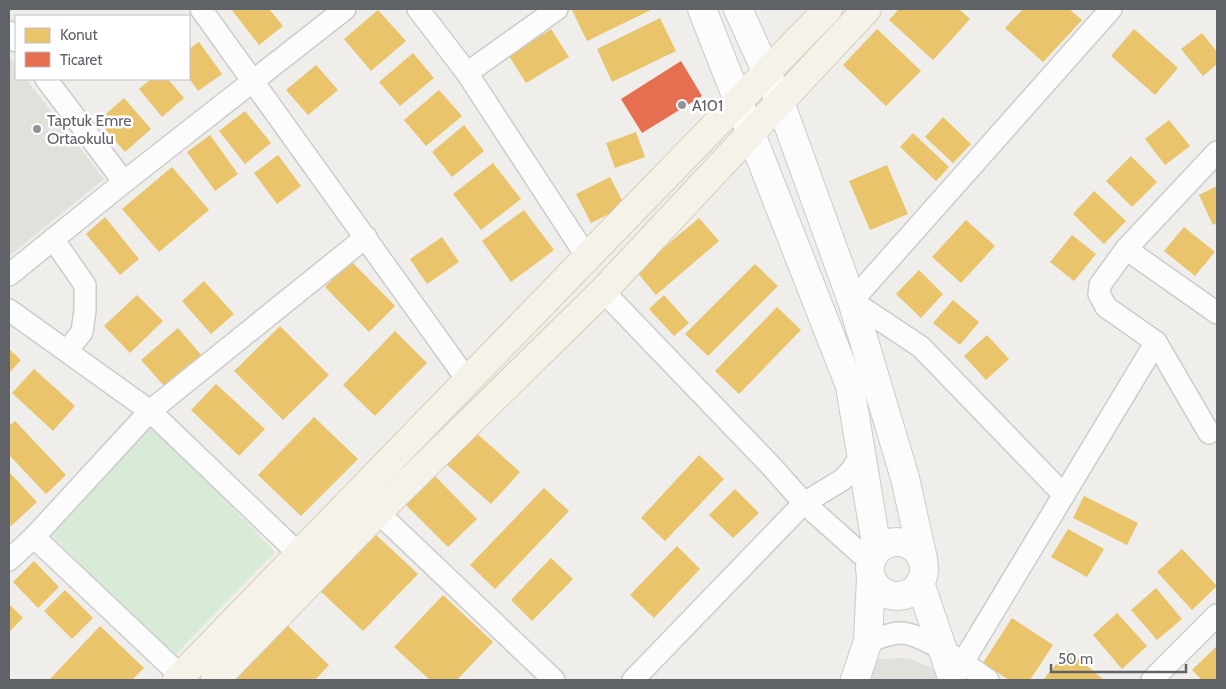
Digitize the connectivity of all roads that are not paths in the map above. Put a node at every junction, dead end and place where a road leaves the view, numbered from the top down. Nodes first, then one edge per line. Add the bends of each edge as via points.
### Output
1 (201, 9) edge
2 (345, 9) edge
3 (418, 9) edge
4 (557, 9) edge
5 (702, 9) edge
6 (738, 9) edge
7 (828, 9) edge
8 (867, 9) edge
9 (1111, 9) edge
10 (768, 70) junction
11 (467, 73) junction
12 (47, 80) edge
13 (252, 82) junction
14 (737, 100) junction
15 (780, 102) junction
16 (750, 133) junction
17 (1217, 152) edge
18 (124, 182) junction
19 (366, 237) junction
20 (53, 239) junction
21 (1126, 249) junction
22 (587, 257) junction
23 (9, 275) edge
24 (603, 291) junction
25 (852, 302) junction
26 (9, 310) edge
27 (1217, 313) edge
28 (1156, 342) junction
29 (67, 352) junction
30 (468, 381) junction
31 (150, 411) junction
32 (1215, 435) edge
33 (862, 453) junction
34 (1064, 495) junction
35 (368, 503) junction
36 (804, 503) junction
37 (34, 536) junction
38 (300, 554) junction
39 (9, 560) edge
40 (873, 564) junction
41 (917, 579) junction
42 (1217, 615) edge
43 (868, 641) junction
44 (953, 664) edge
45 (179, 678) edge
46 (215, 680) edge
47 (554, 680) edge
48 (634, 680) edge
49 (854, 680) edge
50 (988, 680) edge
51 (1152, 680) edge

1 - 13 street
2 - 13 street
3 - 11 street
4 - 11 street
5 - 14 street
6 - 10 street
7 - 10 main road
8 - 15 main road
9 - 25 street
10 - 14 main road
10 - 15 street
11 - 22 street
12 - 18 street
13 - 18 street
13 - 19 street
14 - 16 street
14 - 22 main road
15 - 16 main road
15 - 25 street
16 - 24 main road
16 - 33 street via 850,386
17 - 21 street
18 - 20 street
19 - 30 street
19 - 31 street
20 - 23 street
20 - 29 street via 85,285 86,310 82,332
21 - 27 street
21 - 28 street via 1100,285 1099,294 1106,307
22 - 30 main road
24 - 35 main road
24 - 36 street
25 - 34 street via 921,347
25 - 41 street via 905,478
26 - 29 street
28 - 32 street
28 - 34 street
29 - 31 street
30 - 35 main road
31 - 37 street
31 - 38 street
33 - 36 street via 852,471 842,480
33 - 40 street
34 - 44 street
35 - 38 main road
35 - 46 main road
35 - 47 street
36 - 40 street
36 - 48 street
37 - 39 street
37 - 45 street
38 - 45 main road
40 - 41 street via 878,589 887,594 897,596
40 - 41 street via 884,544 900,541 912,545
40 - 43 street
41 - 43 street
41 - 44 street
42 - 51 street
43 - 44 street via 900,632 919,638
43 - 49 street
44 - 50 street

